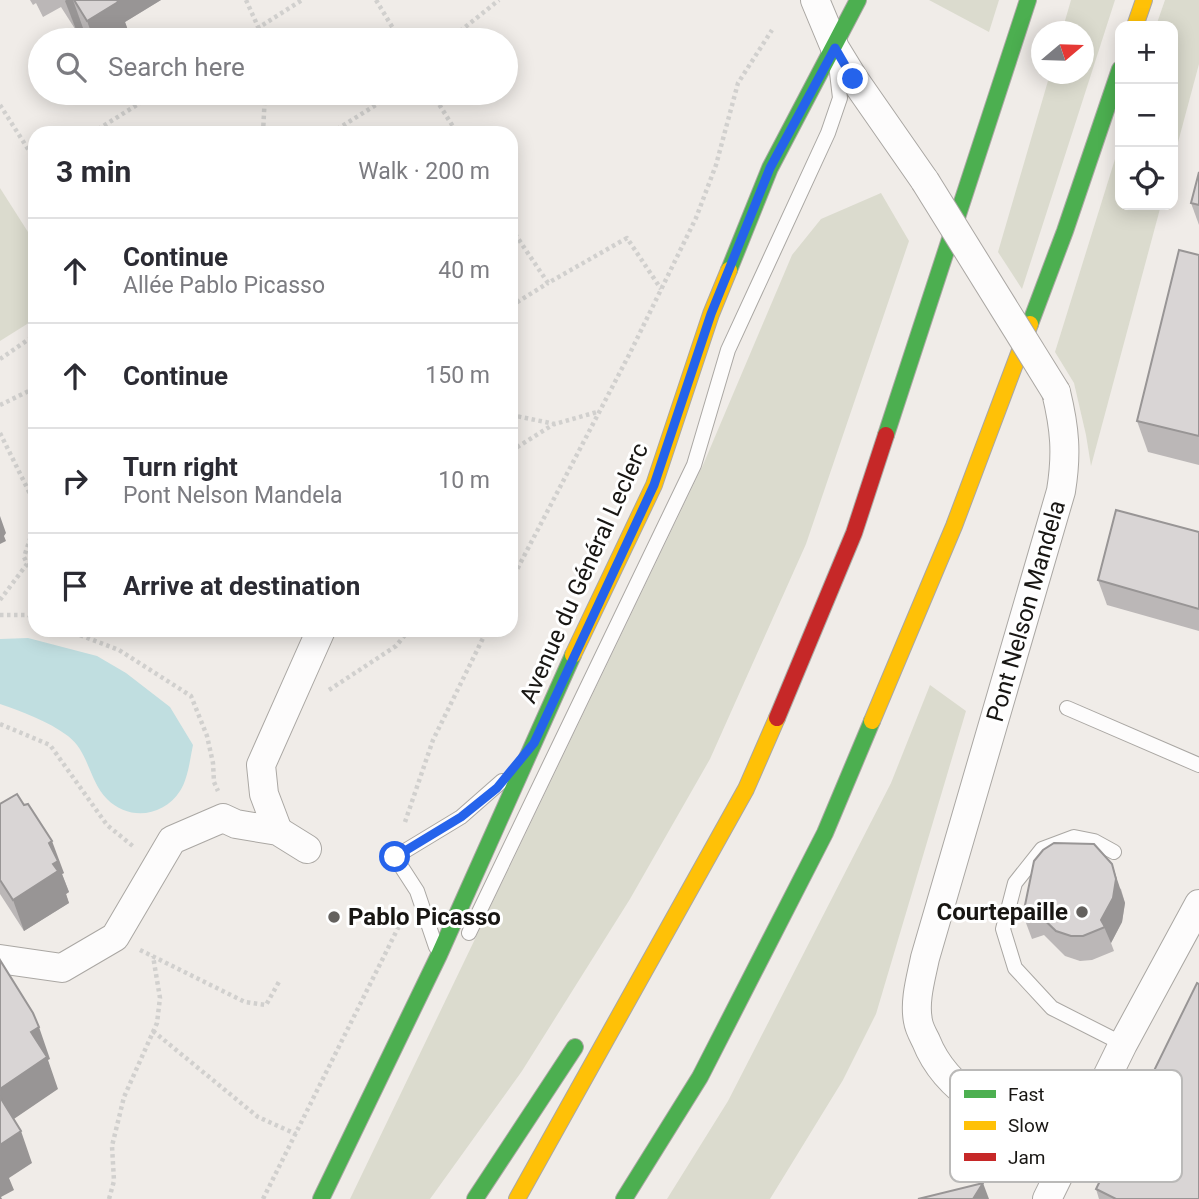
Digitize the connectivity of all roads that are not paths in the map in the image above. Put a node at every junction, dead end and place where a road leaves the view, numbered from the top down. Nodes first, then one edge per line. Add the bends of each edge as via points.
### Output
1 (815, 0) edge
2 (858, 0) edge
3 (1028, 0) edge
4 (1144, 0) edge
5 (1137, 21) edge
6 (835, 48) junction
7 (1115, 84) edge
8 (318, 637) edge
9 (1067, 708) dead end
10 (534, 743) junction
11 (1199, 765) edge
12 (746, 789) junction
13 (278, 831) junction
14 (307, 849) dead end
15 (1114, 852) dead end
16 (1199, 904) edge
17 (465, 942) dead end
18 (439, 955) junction
19 (0, 959) edge
20 (625, 971) dead end
21 (588, 1028) dead end
22 (1123, 1044) junction
23 (1111, 1070) edge
24 (950, 1080) edge
25 (1056, 1182) edge
26 (321, 1199) edge
27 (474, 1199) edge
28 (517, 1199) edge
29 (624, 1199) edge
30 (1047, 1199) edge

1 - 6 street, Pont Nelson Mandela
2 - 6 main road, Avenue du Général Leclerc
3 - 12 main road via 854,533
4 - 5 main road
6 - 10 main road, Avenue du Général Leclerc via 770,168 711,314 654,485
6 - 17 lane via 840,98 728,350 694,466
6 - 24 street, Pont Nelson Mandela, bridge via 925,181 1056,393 1065,437 1061,491 925,958 918,996 918,1021 941,1071
7 - 29 main road via 954,526 825,833 700,1077
8 - 13 street via 261,765 264,793
9 - 11 lane
10 - 18 main road, Avenue du Général Leclerc
10 - 18 lane via 497,788 461,817 395,857 417,891
12 - 20 main road
12 - 28 main road
13 - 14 street
13 - 19 street via 223,818 172,840 115,937 62,968
15 - 22 lane via 1074,837 1042,849 1015,883 1003,929 1015,968 1052,1008
16 - 22 street
18 - 26 main road, Avenue du Général Leclerc
21 - 27 main road
22 - 23 street
25 - 30 street

